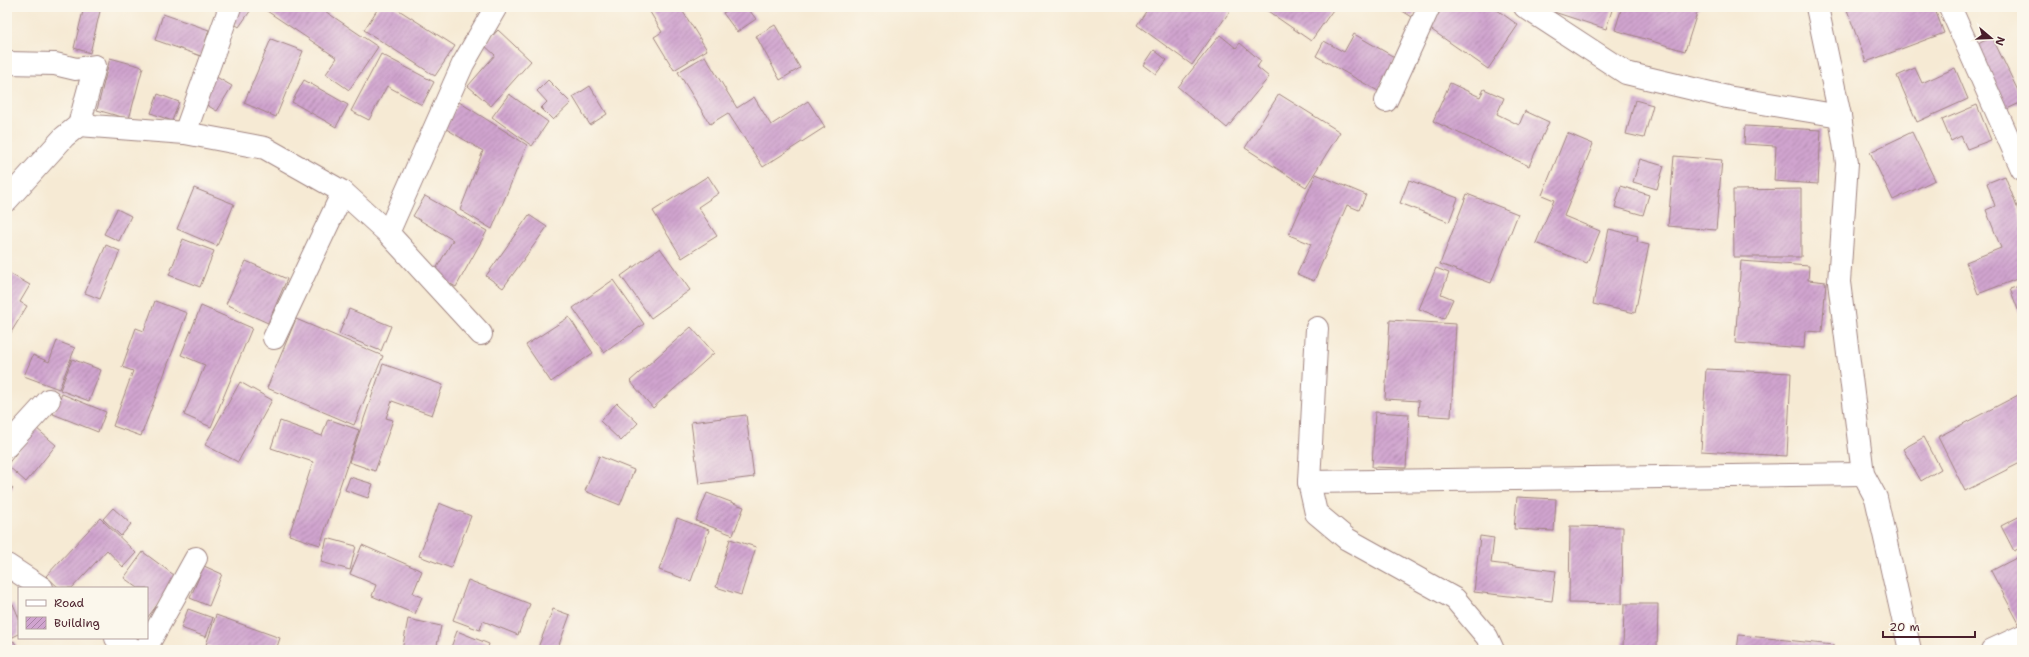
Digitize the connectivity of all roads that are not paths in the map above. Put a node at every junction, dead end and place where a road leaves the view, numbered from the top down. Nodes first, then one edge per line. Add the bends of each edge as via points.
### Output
1 (230, 7) edge
2 (496, 7) edge
3 (1429, 7) edge
4 (1525, 7) edge
5 (1817, 7) edge
6 (1950, 7) edge
7 (7, 63) edge
8 (1386, 101) dead end
9 (1840, 116) junction
10 (79, 125) junction
11 (185, 133) junction
12 (2022, 169) edge
13 (343, 192) junction
14 (7, 200) edge
15 (388, 233) junction
16 (1317, 328) dead end
17 (481, 334) dead end
18 (274, 338) dead end
19 (48, 400) dead end
20 (7, 446) edge
21 (1863, 474) junction
22 (1309, 482) junction
23 (196, 558) dead end
24 (7, 565) edge
25 (40, 587) edge
26 (2022, 636) edge
27 (118, 639) edge
28 (134, 650) edge
29 (145, 650) edge
30 (1493, 650) edge
31 (1910, 650) edge
32 (1992, 650) edge

1 - 11 street
2 - 15 street via 463,64
3 - 8 street
4 - 9 street via 1626,73 1727,97
5 - 9 street
6 - 12 street
7 - 10 street via 55,64 76,69 95,66
9 - 21 street via 1847,162 1839,282
10 - 11 street
10 - 14 street via 64,137
11 - 13 street via 265,148
13 - 15 street
13 - 18 street
15 - 17 street
16 - 22 street
19 - 20 street
21 - 22 street
21 - 31 street via 1876,498
22 - 30 street via 1316,513 1347,539 1455,599 1487,637
23 - 29 street
24 - 25 street
26 - 32 street
27 - 28 street

